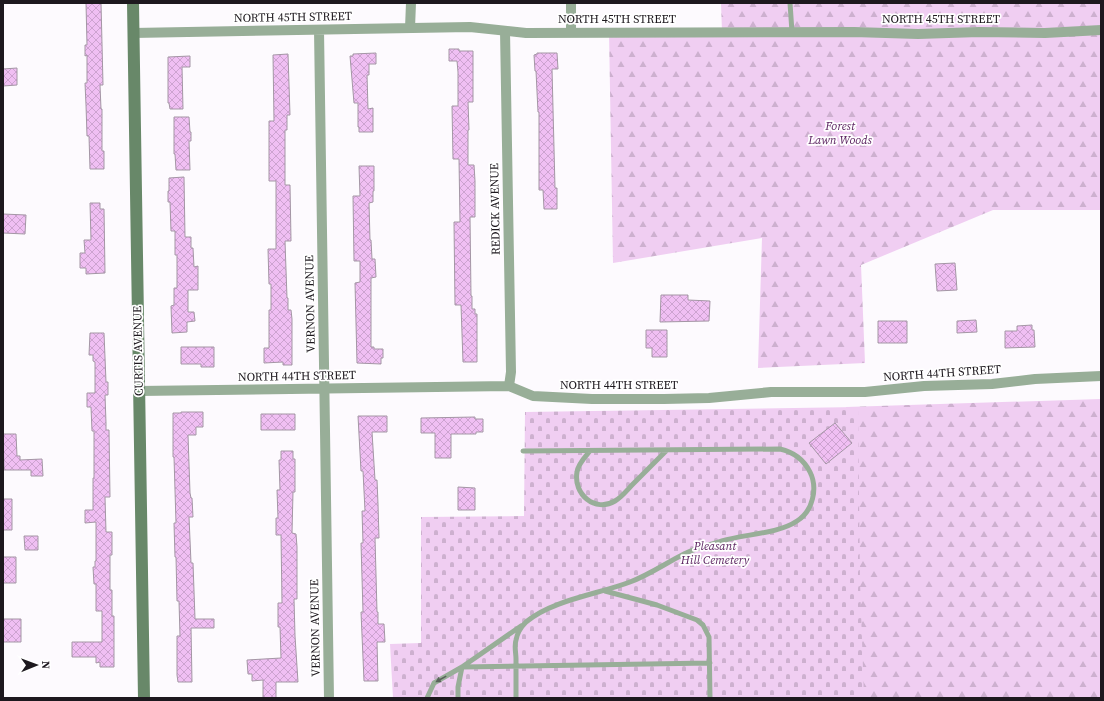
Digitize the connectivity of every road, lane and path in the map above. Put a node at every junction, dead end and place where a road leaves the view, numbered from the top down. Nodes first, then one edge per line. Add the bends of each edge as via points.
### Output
1 (132, 3) edge
2 (411, 3) edge
3 (571, 3) edge
4 (790, 3) edge
5 (410, 28) junction
6 (319, 30) junction
7 (1101, 30) edge
8 (504, 31) junction
9 (571, 32) junction
10 (792, 32) junction
11 (133, 33) junction
12 (1101, 376) edge
13 (509, 386) junction
14 (325, 388) junction
15 (139, 391) junction
16 (523, 451) dead end
17 (590, 451) junction
18 (666, 451) junction
19 (604, 590) junction
20 (526, 623) junction
21 (710, 663) junction
22 (462, 667) junction
23 (516, 667) junction
24 (144, 698) edge
25 (330, 698) edge
26 (427, 698) edge
27 (458, 698) edge
28 (516, 698) edge
29 (710, 698) edge

1 - 11 street, CURTIS AVENUE
2 - 5 street
3 - 9 street
4 - 10 lane
5 - 6 street, NORTH 45TH STREET
5 - 8 street, NORTH 45TH STREET via 470,27
6 - 11 street, NORTH 45TH STREET
6 - 14 street, VERNON AVENUE
7 - 10 street, NORTH 45TH STREET via 918,34
8 - 9 street, NORTH 45TH STREET
8 - 13 street, REDICK AVENUE via 511,372
9 - 10 street, NORTH 45TH STREET
11 - 15 street, CURTIS AVENUE
12 - 13 street, NORTH 44TH STREET via 865,392 771,392 664,399 533,396
13 - 14 street, NORTH 44TH STREET
14 - 15 street, NORTH 44TH STREET
14 - 25 street, VERNON AVENUE
15 - 24 street, CURTIS AVENUE
16 - 17 lane
17 - 18 lane
17 - 18 lane via 579,466 576,486 587,499 600,504 607,504 620,498
18 - 19 lane via 786,451 796,455 810,471 814,487 811,504 799,520 786,527 702,546 631,582
19 - 20 lane via 558,605
19 - 21 lane via 658,605 697,620 703,625 709,637
20 - 22 lane
20 - 23 lane via 515,641
21 - 23 lane
21 - 29 lane
22 - 23 lane
22 -> 26 lane via 434,683
22 - 27 lane
23 - 28 lane

